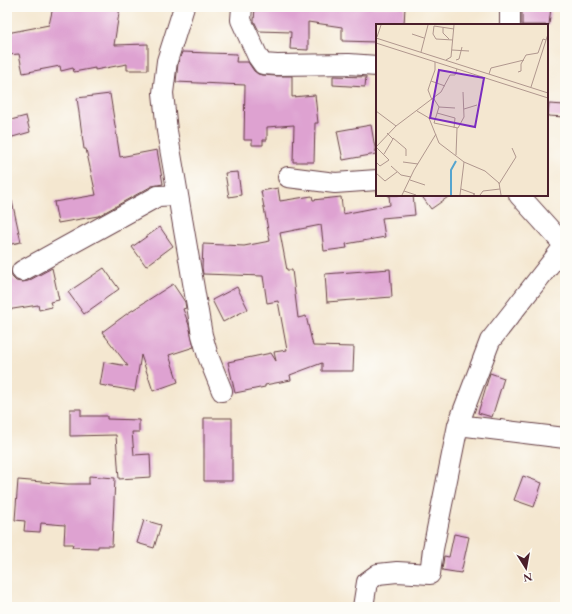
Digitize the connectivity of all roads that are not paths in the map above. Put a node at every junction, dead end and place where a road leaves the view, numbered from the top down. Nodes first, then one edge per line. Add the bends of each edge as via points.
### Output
1 (184, 7) edge
2 (242, 7) edge
3 (510, 7) edge
4 (510, 24) edge
5 (376, 66) edge
6 (288, 177) dead end
7 (376, 180) edge
8 (178, 196) junction
9 (520, 196) edge
10 (565, 245) edge
11 (22, 271) dead end
12 (222, 391) dead end
13 (458, 425) junction
14 (565, 438) edge
15 (363, 607) edge

1 - 8 street via 167,61 163,93
2 - 5 street via 240,20 263,64
3 - 4 street
6 - 7 street via 335,183
8 - 11 street via 158,196
8 - 12 street via 202,335
9 - 10 street
10 - 13 street via 490,341
13 - 14 street
13 - 15 street via 430,574 378,574 367,582

